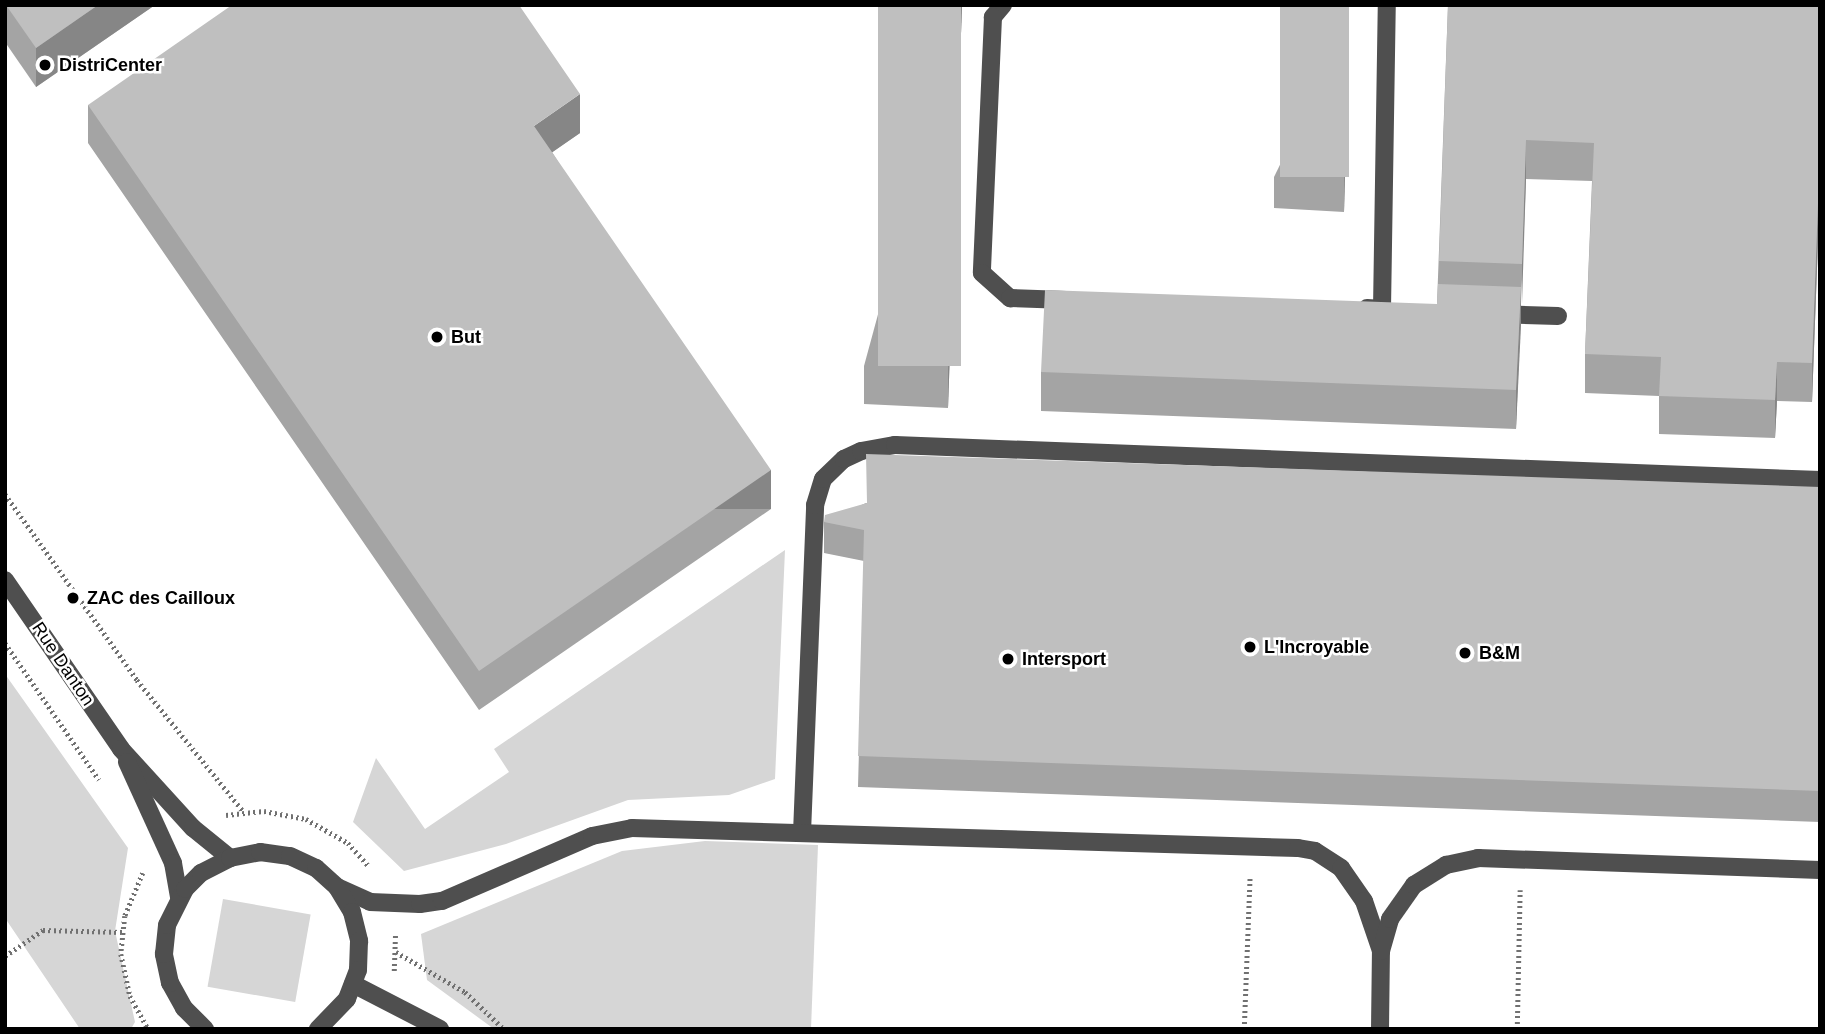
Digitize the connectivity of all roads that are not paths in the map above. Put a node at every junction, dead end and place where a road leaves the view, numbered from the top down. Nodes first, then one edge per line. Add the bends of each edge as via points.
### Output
1 (1003, 5) edge
2 (1387, 5) edge
3 (1079, 300) edge
4 (1354, 308) edge
5 (1477, 313) edge
6 (1558, 316) dead end
7 (1820, 480) edge
8 (5, 580) edge
9 (121, 749) junction
10 (802, 833) junction
11 (230, 858) junction
12 (1820, 870) edge
13 (337, 887) junction
14 (179, 898) junction
15 (1381, 951) junction
16 (353, 984) junction
17 (205, 1029) edge
18 (318, 1029) edge
19 (440, 1029) edge
20 (1380, 1029) edge

1 - 3 street via 993,17 982,273 1010,298
2 - 4 street via 1388,309
5 - 6 street
7 - 10 street via 895,445 861,451 844,459 823,479 815,505
8 - 9 street, Rue Danton
9 - 11 street, Rue Danton via 193,828
9 - 14 street, Rue Danton via 173,863
10 - 13 street via 611,830 462,894 420,904 370,902
10 - 15 street via 1315,851 1341,868 1364,901
11 - 13 street via 260,852 290,856
11 - 14 street via 201,873
12 - 15 street via 1460,860 1429,874 1401,900
13 - 16 street via 357,926 359,956
14 - 17 street via 165,940 166,969 180,1002
15 - 20 street
16 - 18 street via 337,1012
16 - 19 street

